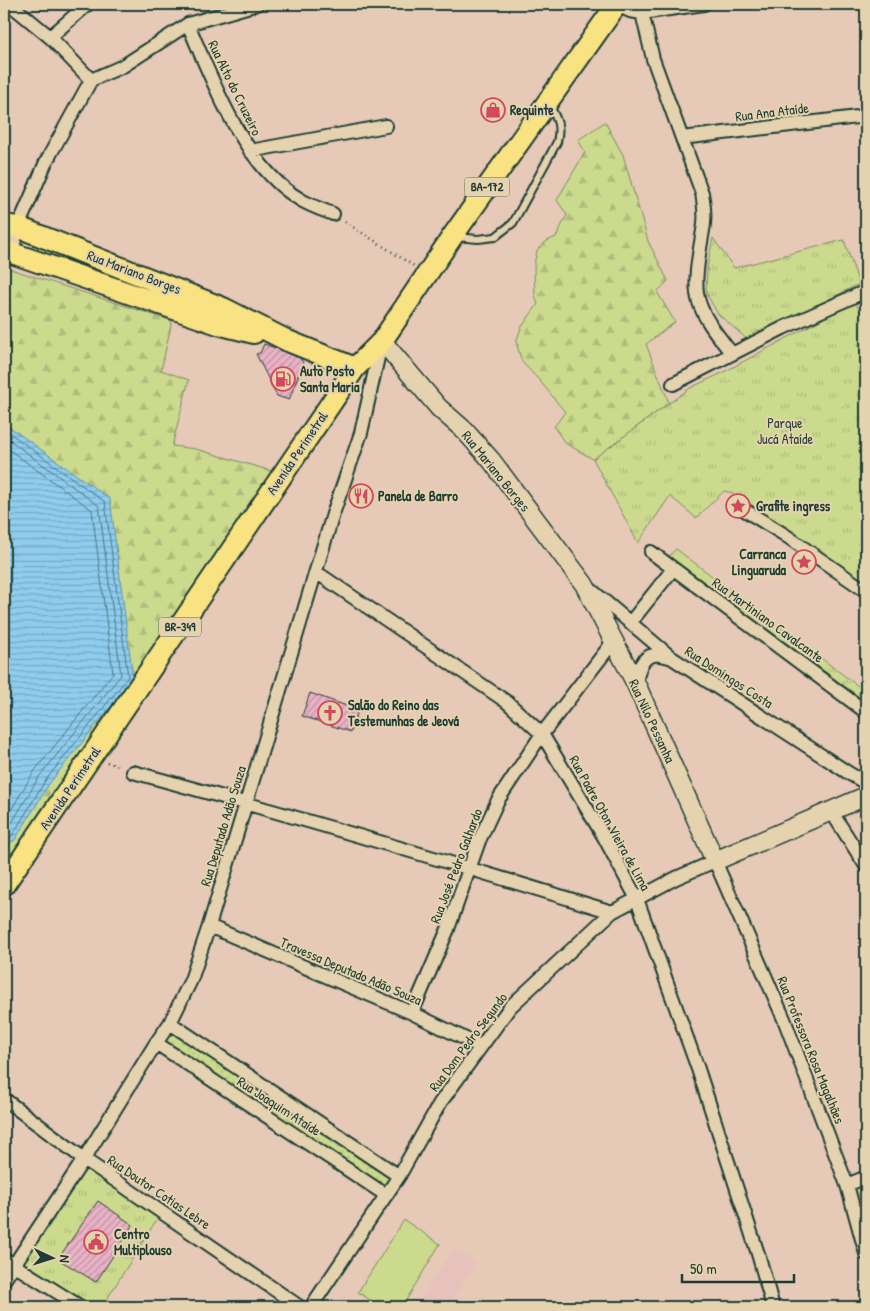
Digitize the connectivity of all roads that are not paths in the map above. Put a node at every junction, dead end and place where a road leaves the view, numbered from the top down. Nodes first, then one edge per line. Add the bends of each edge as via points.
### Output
1 (10, 4) edge
2 (88, 4) edge
3 (257, 4) edge
4 (617, 4) edge
5 (704, 4) edge
6 (642, 13) junction
7 (188, 24) junction
8 (50, 37) junction
9 (91, 80) junction
10 (548, 102) junction
11 (866, 116) edge
12 (386, 126) dead end
13 (682, 138) junction
14 (250, 150) junction
15 (333, 214) road end
16 (11, 226) edge
17 (452, 237) junction
18 (8, 252) edge
19 (866, 291) edge
20 (288, 341) junction
21 (382, 341) junction
22 (732, 354) junction
23 (355, 368) junction
24 (673, 384) dead end
25 (738, 506) dead end
26 (652, 552) dead end
27 (673, 569) junction
28 (316, 572) junction
29 (584, 584) junction
30 (866, 591) edge
31 (630, 623) junction
32 (613, 642) junction
33 (672, 658) junction
34 (636, 684) junction
35 (866, 712) edge
36 (542, 734) junction
37 (133, 772) road end
38 (866, 783) edge
39 (866, 796) edge
40 (246, 803) junction
41 (831, 811) junction
42 (715, 861) junction
43 (866, 866) edge
44 (469, 868) junction
45 (4, 885) edge
46 (637, 899) junction
47 (612, 912) junction
48 (209, 926) junction
49 (412, 1013) junction
50 (170, 1023) junction
51 (156, 1043) junction
52 (480, 1046) junction
53 (4, 1098) edge
54 (84, 1159) junction
55 (399, 1176) junction
56 (866, 1177) edge
57 (847, 1185) junction
58 (386, 1195) junction
59 (866, 1254) edge
60 (9, 1262) edge
61 (4, 1280) edge
62 (81, 1307) edge
63 (300, 1307) edge
64 (311, 1307) edge
65 (773, 1307) edge

1 - 8 street
2 - 8 street
3 - 7 street
4 - 6 street
4 - 10 main road, Avenida Perimetral / BA-172
5 - 6 street
6 - 13 street via 653,59
7 - 9 street via 123,66
7 - 14 street, Rua Alto do Cruzeiro via 220,99
8 - 9 street
9 - 16 street
10 - 17 main road, Avenida Perimetral / BA-172
10 - 17 lane via 556,116 557,142 513,223 495,237
11 - 13 street, Rua Ana Ataíde
12 - 14 street
13 - 22 street via 702,193 704,208 697,270 698,299 710,325
14 - 15 street, Rua Alto do Cruzeiro via 278,183 302,201
16 - 18 street
16 - 20 main road, Rua Mariano Borges via 224,308
17 - 21 main road, Avenida Perimetral / BA-172
18 - 20 main road, Rua Mariano Borges via 218,324
19 - 22 street
20 - 23 main road, Rua Mariano Borges
21 - 23 main road, Avenida Perimetral / BA-172
21 - 28 street, Rua Deputado Adão Souza via 361,433
21 - 29 street, Rua Mariano Borges via 491,460
22 - 24 street
23 - 45 main road, Avenida Perimetral / BR-349
25 - 30 street
26 - 27 street, Rua Martiniano Cavalcante
27 - 31 street
27 - 35 street, Rua Martiniano Cavalcante
28 - 36 street, Rua Padre Oton Vieira de Lima via 507,702
28 - 40 street, Rua Deputado Adão Souza
29 - 31 street, Rua Domingos Costa
29 - 32 street, Rua Nilo Pessanha
31 - 33 street, Rua Domingos Costa
32 - 34 street, Rua Nilo Pessanha
32 - 36 street, Rua José Pedro Galhardo
33 - 34 street via 654,655 646,658 638,668
33 - 38 street, Rua Domingos Costa
34 - 42 street, Rua Nilo Pessanha
36 - 44 street, Rua José Pedro Galhardo via 498,800
36 - 46 street, Rua Padre Oton Vieira de Lima
37 - 40 street
39 - 41 street
40 - 44 street
40 - 48 street, Rua Deputado Adão Souza
41 - 42 street
41 - 43 street
42 - 46 street, Rua Dom Pedro Segundo
42 - 57 street, Rua Professora Rosa Magalhães via 784,1019
44 - 47 street
44 - 49 street, Rua José Pedro Galhardo via 448,929
46 - 47 street, Rua Dom Pedro Segundo
46 - 65 street, Rua Padre Oton Vieira de Lima via 698,1069
47 - 52 street, Rua Dom Pedro Segundo via 510,1007
48 - 49 street, Travessa Deputado Adão Souza
48 - 50 street, Rua Deputado Adão Souza via 191,980
49 - 52 street, Travessa Deputado Adão Souza
50 - 51 street, Rua Deputado Adão Souza
50 - 55 street, Rua Joaquim Ataíde
51 - 54 street, Rua Deputado Adão Souza
51 - 58 street, Rua Joaquim Ataíde
52 - 55 street, Rua Dom Pedro Segundo via 440,1103
53 - 54 street, Rua Doutor Cotias Lebre
54 - 60 street, Rua Deputado Adão Souza
54 - 63 street, Rua Doutor Cotias Lebre
55 - 58 street, Rua Dom Pedro Segundo
56 - 57 street
57 - 59 street, Rua Professora Rosa Magalhães
58 - 64 street, Rua Dom Pedro Segundo
60 - 61 street, Rua Deputado Adão Souza
60 - 62 street

